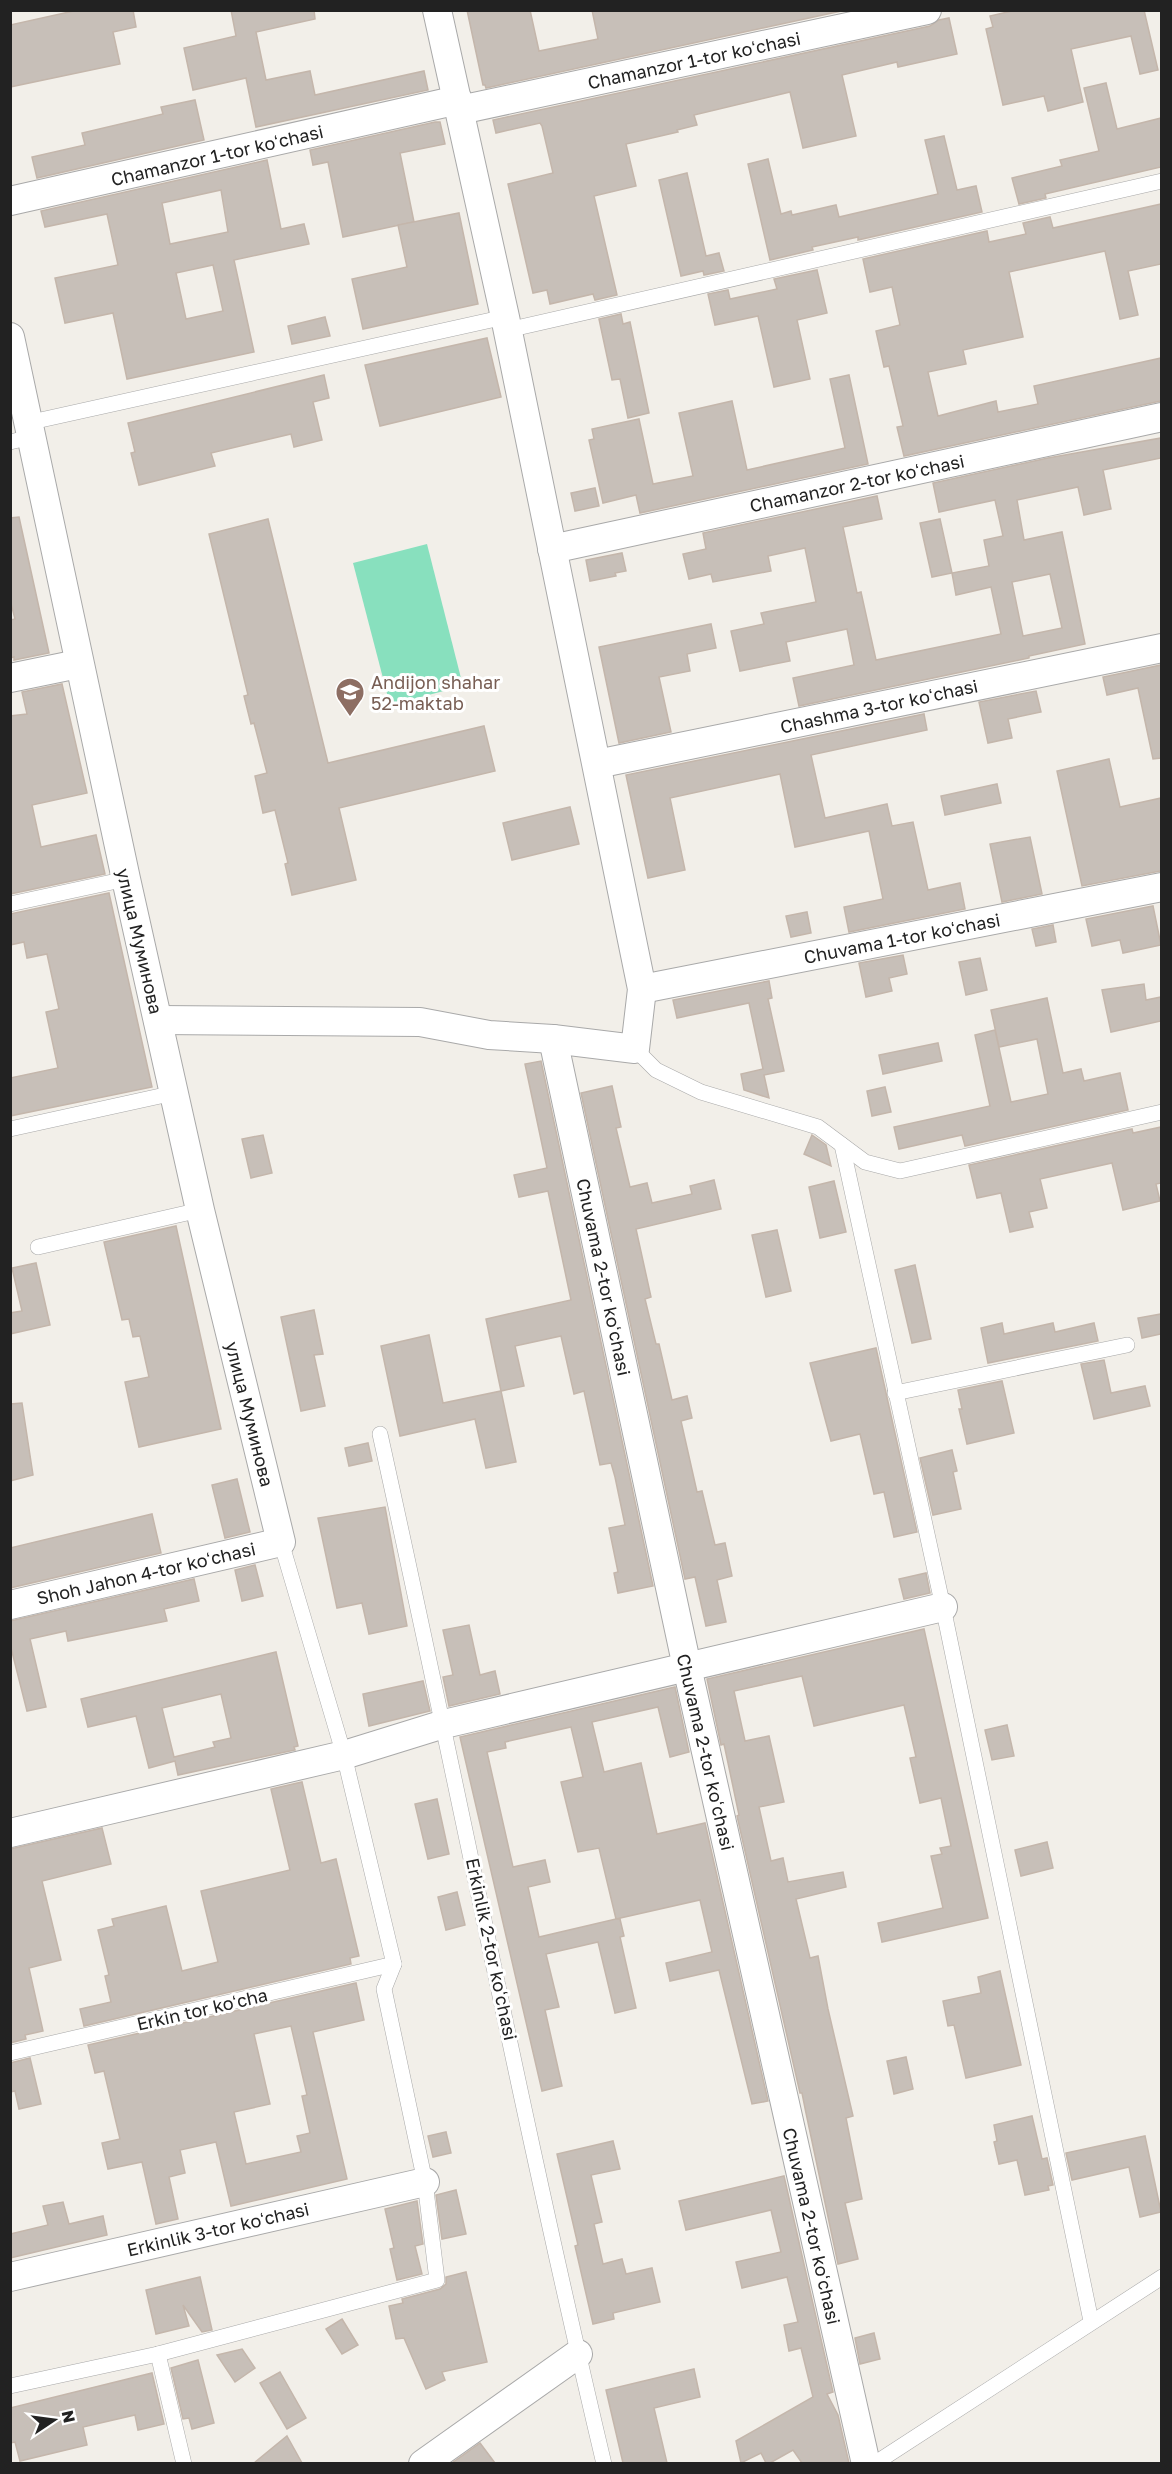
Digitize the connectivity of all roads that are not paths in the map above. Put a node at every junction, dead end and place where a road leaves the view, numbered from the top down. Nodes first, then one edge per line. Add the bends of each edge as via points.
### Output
1 (437, 10) edge
2 (927, 10) edge
3 (459, 105) junction
4 (1161, 181) edge
5 (10, 201) edge
6 (506, 323) junction
7 (10, 338) edge
8 (1161, 417) edge
9 (23, 434) edge
10 (552, 549) junction
11 (1161, 648) edge
12 (78, 664) junction
13 (10, 678) edge
14 (597, 764) junction
15 (126, 879) junction
16 (1161, 887) edge
17 (10, 904) edge
18 (642, 989) junction
19 (158, 1020) junction
20 (553, 1039) junction
21 (635, 1049) junction
22 (174, 1093) junction
23 (1161, 1112) edge
24 (10, 1129) edge
25 (842, 1145) junction
26 (200, 1210) junction
27 (38, 1247) dead end
28 (1127, 1345) dead end
29 (895, 1393) junction
30 (380, 1434) dead end
31 (281, 1542) junction
32 (10, 1605) edge
33 (943, 1607) junction
34 (687, 1667) junction
35 (444, 1724) junction
36 (344, 1755) junction
37 (10, 1833) edge
38 (394, 1964) junction
39 (10, 2053) edge
40 (425, 2182) junction
41 (10, 2277) edge
42 (1161, 2277) edge
43 (1091, 2321) junction
44 (158, 2354) junction
45 (578, 2354) junction
46 (10, 2386) edge
47 (184, 2463) edge
48 (423, 2463) edge
49 (604, 2463) edge
50 (866, 2463) edge
51 (874, 2463) edge

1 - 3 street
2 - 3 street, Chamanzor 1-tor koʻchasi
3 - 5 street, Chamanzor 1-tor koʻchasi
3 - 6 street
4 - 6 lane
6 - 9 lane
6 - 10 street
7 - 9 street, улица Муминова
8 - 10 street, Chamanzor 2-tor koʻchasi
9 - 12 street, улица Муминова
10 - 14 street
11 - 14 street, Chashma 3-tor koʻchasi
12 - 13 street
12 - 15 street, улица Муминова
14 - 18 street
15 - 17 lane
15 - 19 street, улица Муминова
16 - 18 street, Chuvama 1-tor koʻchasi
18 - 21 street
19 - 20 street via 420,1022 489,1035
19 - 22 street, улица Муминова
20 - 21 street
20 - 34 street, Chuvama 2-tor koʻchasi
21 - 25 lane via 656,1070 701,1092 818,1127
22 - 24 lane
22 - 26 street, улица Муминова
23 - 25 lane via 900,1171 865,1162
25 - 29 lane
26 - 27 lane
26 - 31 street, улица Муминова
28 - 29 lane
29 - 33 lane
30 - 35 lane, Erkinlik 2-tor koʻchasi
31 - 32 street, Shoh Jahon 4-tor koʻchasi
31 - 36 lane
33 - 34 street
33 - 43 lane
34 - 35 street
34 - 50 street, Chuvama 2-tor koʻchasi
35 - 36 street
35 - 45 lane, Erkinlik 2-tor koʻchasi
36 - 37 street
36 - 38 lane
38 - 39 lane, Erkin tor koʻcha
38 - 40 lane via 384,1989
40 - 41 street, Erkinlik 3-tor koʻchasi
40 - 44 lane via 438,2280
42 - 43 lane
43 - 51 lane
44 - 46 lane
44 - 47 lane
45 - 48 street
45 - 49 lane, Erkinlik 2-tor koʻchasi

